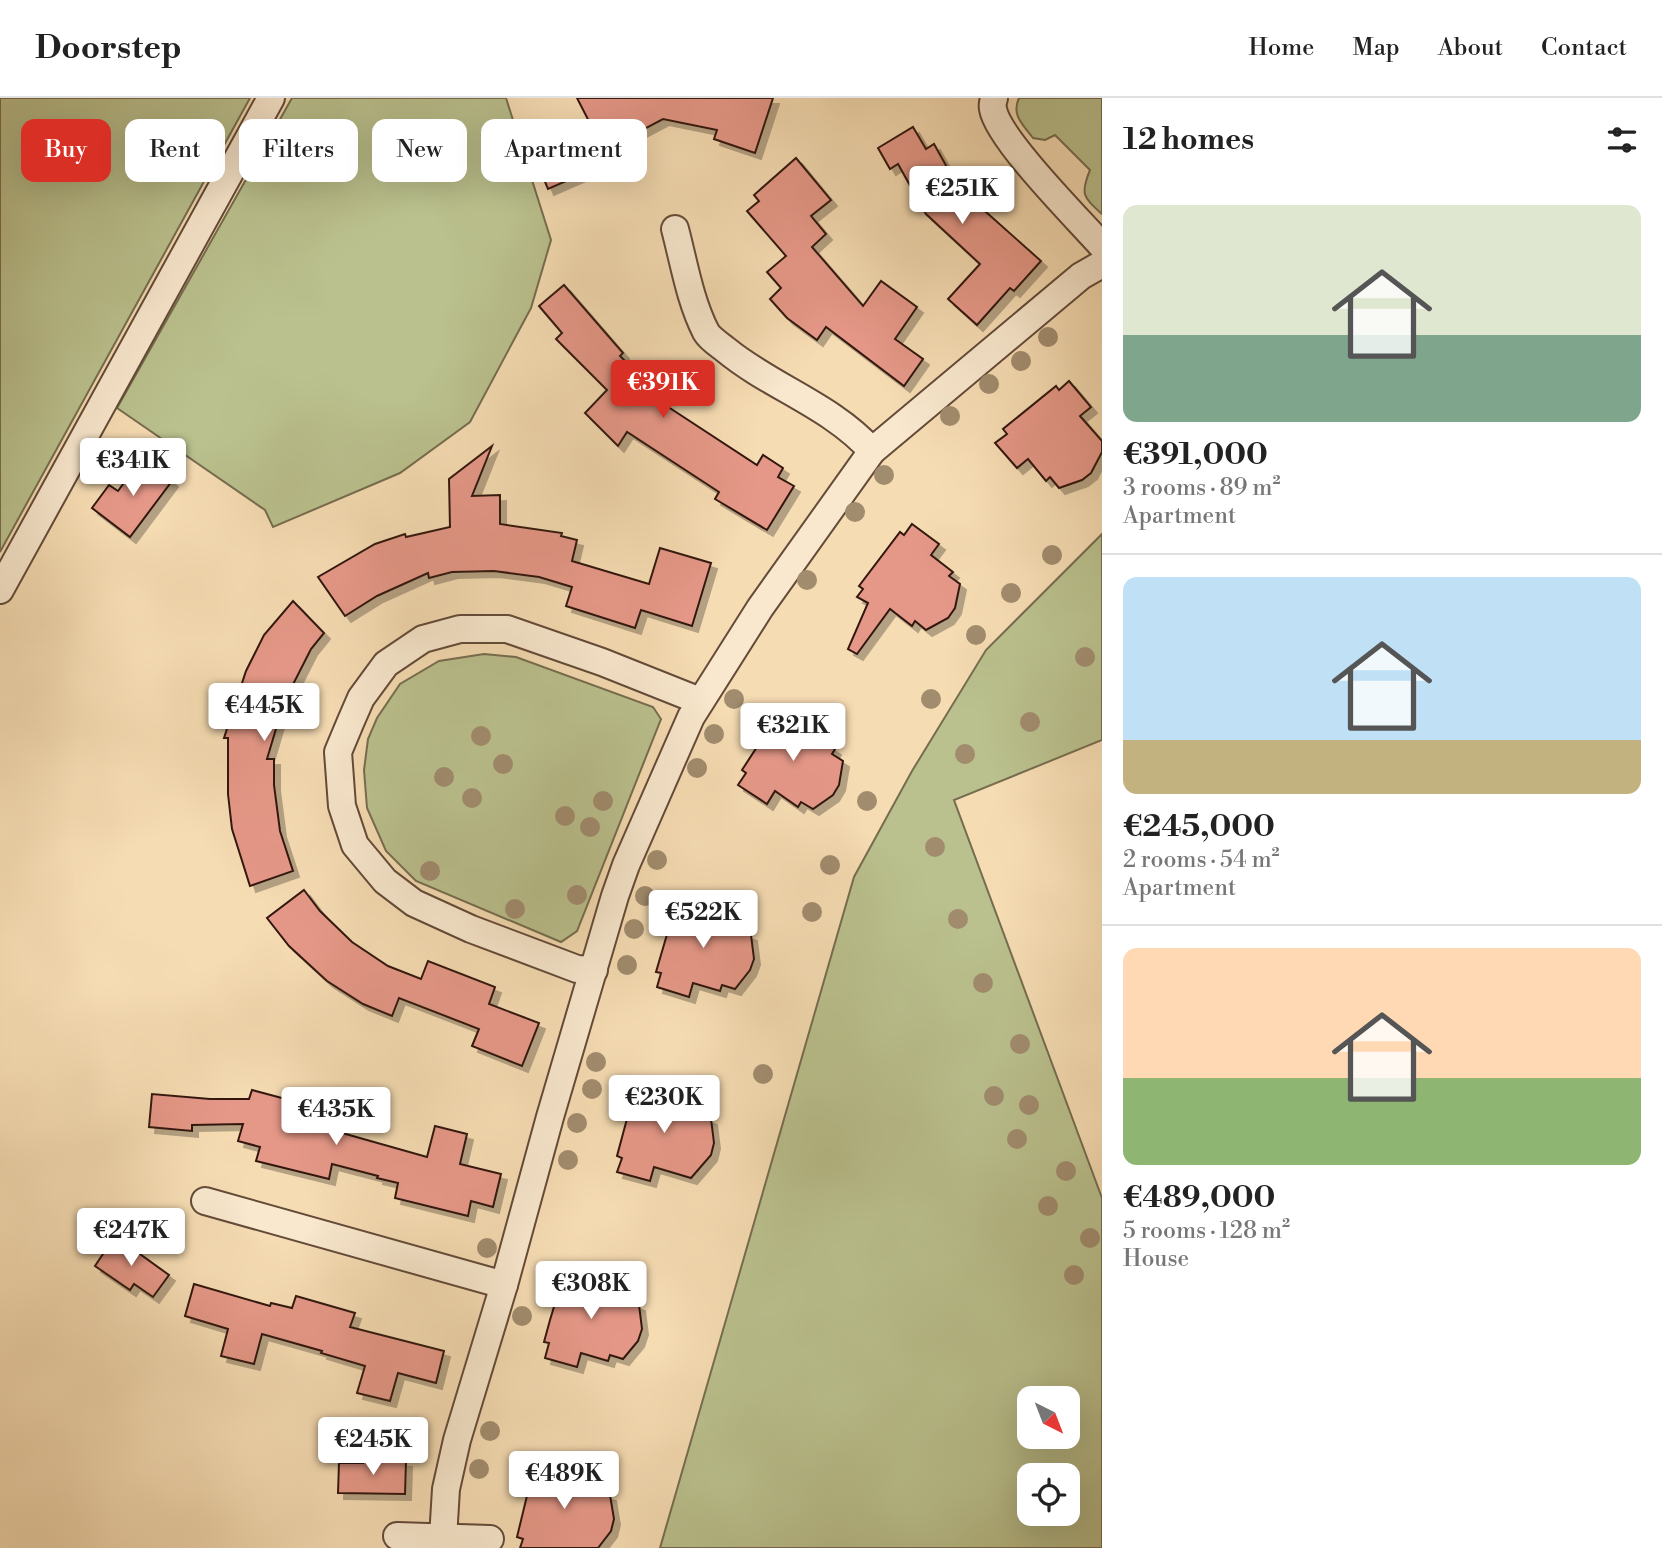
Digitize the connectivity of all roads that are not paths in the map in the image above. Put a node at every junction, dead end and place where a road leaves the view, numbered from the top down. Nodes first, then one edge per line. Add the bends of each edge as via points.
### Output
1 (271, 98) edge
2 (994, 98) edge
3 (675, 229) dead end
4 (1102, 246) edge
5 (1102, 264) edge
6 (872, 451) junction
7 (0, 590) edge
8 (700, 701) junction
9 (593, 970) junction
10 (205, 1201) dead end
11 (504, 1285) junction
12 (397, 1536) dead end
13 (443, 1538) junction
14 (490, 1539) dead end

1 - 7 street
2 - 4 street via 993,109 1003,131
3 - 6 street via 707,335 740,362 822,411
5 - 6 street via 1081,276
6 - 8 street
8 - 9 street via 626,865
8 - 9 street via 507,629 460,629 424,639 386,664 362,698 338,752 342,806 355,845 385,881 414,903 471,929 577,969
9 - 11 street
10 - 11 street
11 - 13 street via 457,1440 446,1489
12 - 13 street
13 - 14 street

